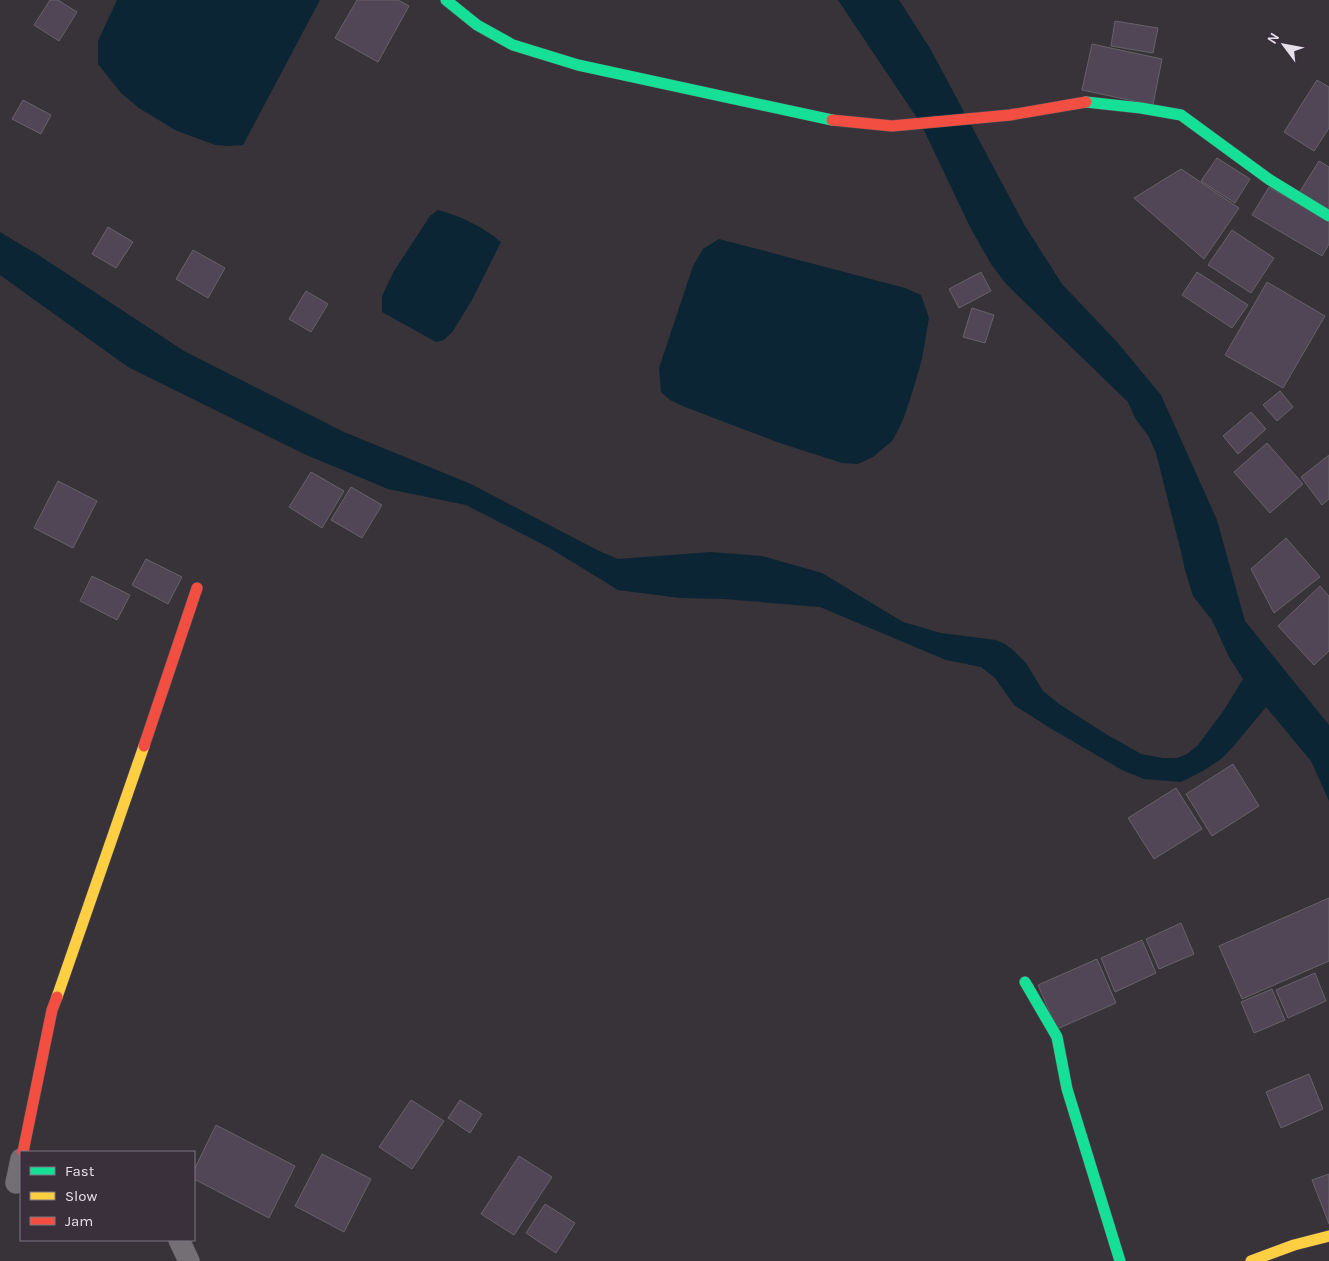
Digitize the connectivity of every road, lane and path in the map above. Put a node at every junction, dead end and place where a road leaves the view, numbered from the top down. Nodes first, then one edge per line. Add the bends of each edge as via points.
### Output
1 (446, 0) edge
2 (1329, 216) edge
3 (197, 588) dead end
4 (1025, 982) dead end
5 (23, 1151) edge
6 (20, 1162) edge
7 (13, 1182) edge
8 (1329, 1236) edge
9 (179, 1241) edge
10 (188, 1261) edge
11 (1120, 1261) edge
12 (1251, 1261) edge

1 - 2 street via 477,25 513,45 578,66 837,122 892,126 1010,115 1084,102 1181,115 1270,180
3 - 5 street via 52,1010
4 - 11 street via 1057,1037 1067,1089
6 - 7 street
8 - 12 street
9 - 10 street

